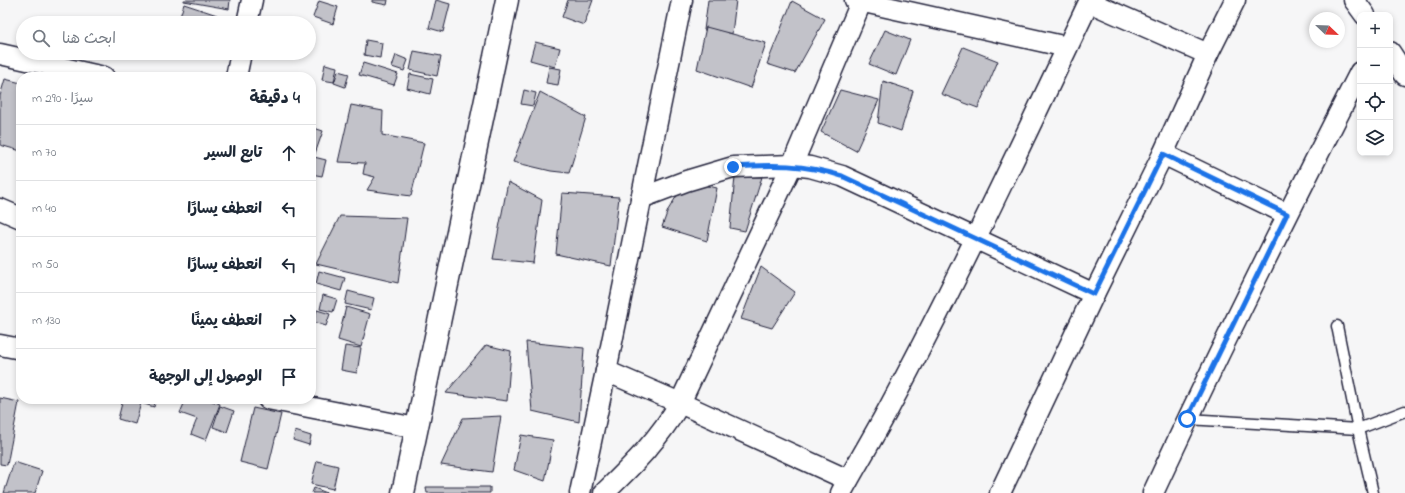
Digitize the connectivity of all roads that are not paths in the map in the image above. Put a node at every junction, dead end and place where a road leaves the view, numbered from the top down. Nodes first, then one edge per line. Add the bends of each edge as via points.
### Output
1 (252, 0) edge
2 (507, 0) edge
3 (682, 0) edge
4 (1235, 0) edge
5 (1354, 0) edge
6 (860, 1) edge
7 (1089, 1) edge
8 (1363, 12) edge
9 (249, 16) edge
10 (1068, 47) junction
11 (0, 54) edge
12 (1208, 54) junction
13 (1393, 57) edge
14 (16, 58) edge
15 (27, 60) edge
16 (240, 60) edge
17 (81, 72) edge
18 (237, 72) edge
19 (1405, 75) edge
20 (1357, 78) edge
21 (1163, 154) junction
22 (792, 165) junction
23 (641, 198) junction
24 (0, 209) edge
25 (1287, 214) junction
26 (16, 216) edge
27 (976, 238) junction
28 (1094, 294) junction
29 (1337, 326) dead end
30 (0, 345) edge
31 (16, 348) edge
32 (606, 372) junction
33 (294, 404) edge
34 (680, 404) junction
35 (1405, 411) edge
36 (1187, 419) junction
37 (416, 428) junction
38 (1358, 430) junction
39 (844, 487) edge
40 (403, 493) edge
41 (580, 493) edge
42 (604, 493) edge
43 (1000, 493) edge
44 (1153, 493) edge
45 (1373, 493) edge

1 - 9 street
2 - 37 street
3 - 23 street
4 - 12 street
5 - 8 street
6 - 10 street
6 - 22 street
7 - 10 street
7 - 12 street
10 - 27 street
11 - 14 street
12 - 21 street
13 - 19 street
15 - 17 street
16 - 18 street
20 - 25 street
21 - 25 street
21 - 28 street
22 - 23 street via 723,169
22 - 27 street via 842,176
22 - 34 street
23 - 32 street
24 - 26 street
25 - 36 street
27 - 28 street
27 - 39 street via 893,402
28 - 43 street
29 - 38 lane
30 - 31 street
32 - 34 street
32 - 41 street
33 - 37 street
34 - 39 street
34 - 42 street via 656,439
35 - 38 lane
36 - 38 lane
36 - 44 street
37 - 40 street
38 - 45 lane

